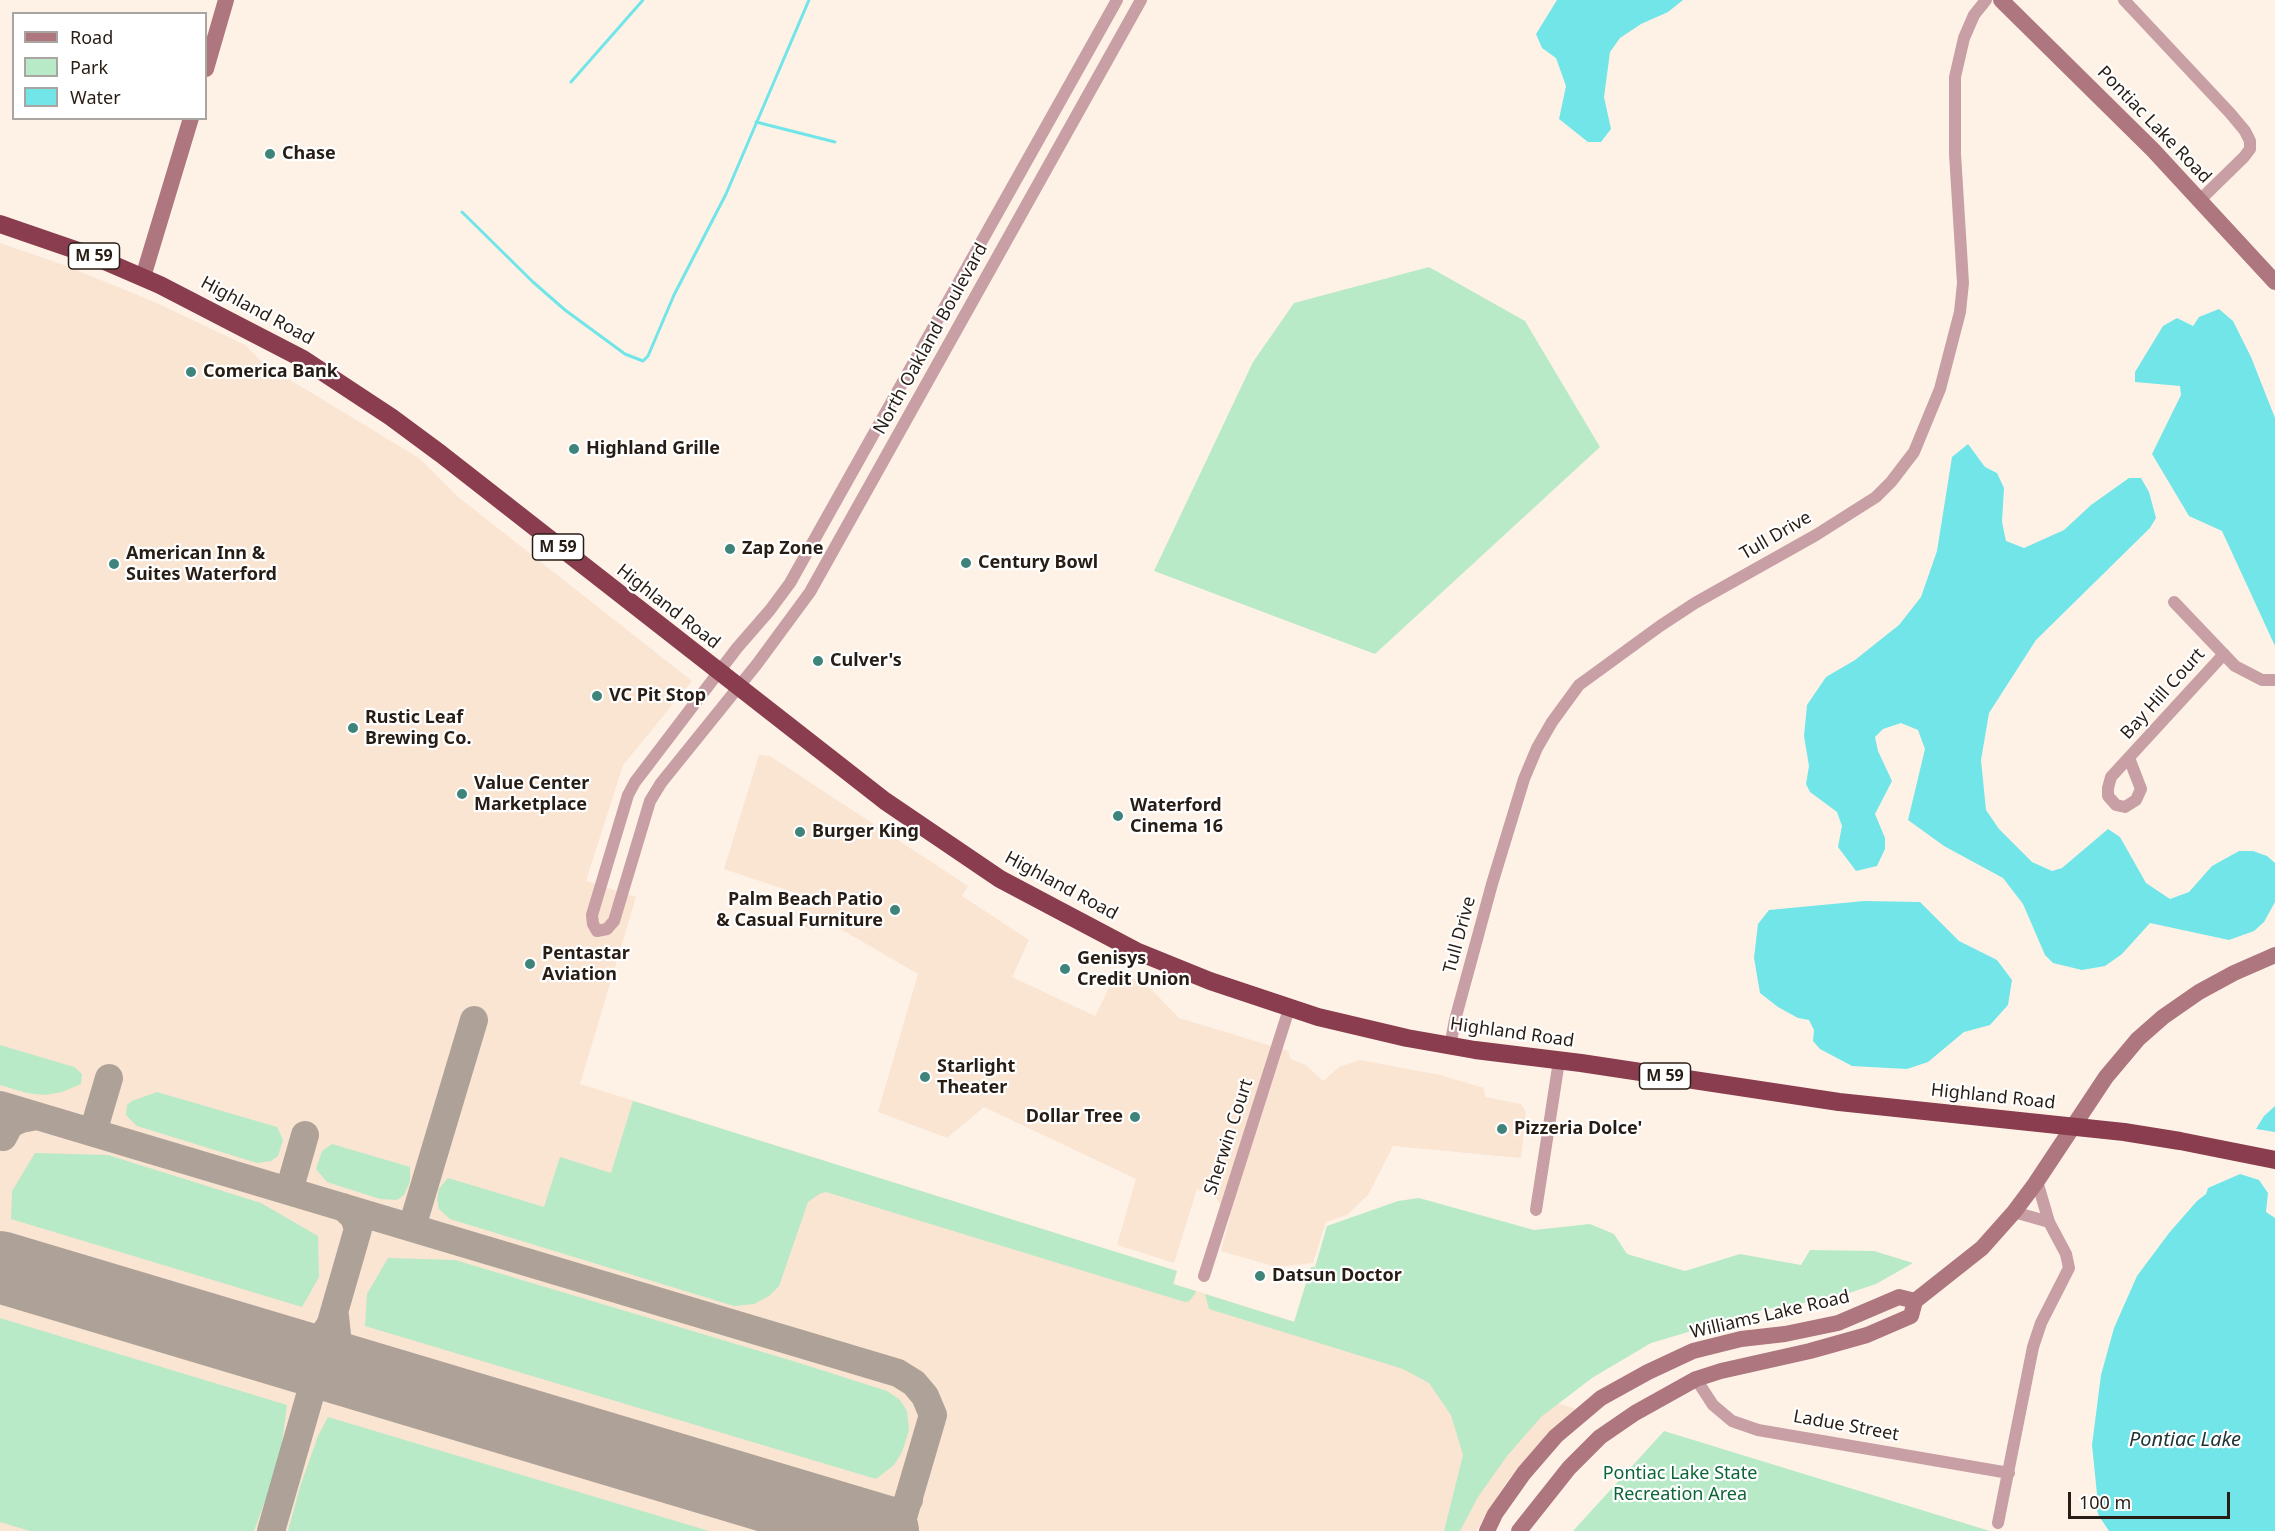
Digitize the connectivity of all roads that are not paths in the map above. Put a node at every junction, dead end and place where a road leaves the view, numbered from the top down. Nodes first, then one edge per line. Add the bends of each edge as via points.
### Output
1 (226, 0) edge
2 (1117, 0) edge
3 (1141, 0) edge
4 (1986, 0) edge
5 (2124, 0) edge
6 (2003, 1) edge
7 (207, 66) edge
8 (190, 120) edge
9 (2200, 200) junction
10 (0, 224) edge
11 (143, 277) junction
12 (2275, 282) edge
13 (2174, 602) dead end
14 (2224, 654) junction
15 (719, 673) junction
16 (2275, 680) edge
17 (739, 687) junction
18 (2129, 758) dead end
19 (2275, 956) edge
20 (1289, 1009) junction
21 (1450, 1046) junction
22 (1559, 1061) junction
23 (2072, 1127) junction
24 (2275, 1160) edge
25 (2037, 1181) junction
26 (1536, 1210) dead end
27 (2014, 1212) junction
28 (2049, 1222) junction
29 (1204, 1276) dead end
30 (1915, 1301) junction
31 (1838, 1323) junction
32 (1785, 1334) junction
33 (1752, 1364) junction
34 (1696, 1379) junction
35 (2009, 1473) junction
36 (1998, 1523) dead end
37 (1487, 1531) edge
38 (1519, 1531) edge

1 - 7 main road
2 - 15 street, North Oakland Boulevard via 790,583
3 - 17 street, North Oakland Boulevard via 816,582
4 - 21 street, Tull Drive via 1964,38 1955,77 1963,283 1960,312 1940,389 1914,452 1876,497 1689,607 1579,685 1552,722 1524,779
5 - 9 street via 2230,113 2250,141 2244,157
6 - 9 main road, Pontiac Lake Road
8 - 11 main road
9 - 12 main road, Pontiac Lake Road
10 - 11 highway, Highland Road / M 59
11 - 15 highway, Highland Road / M 59 via 257,333 363,398 441,454
13 - 14 street
14 - 16 street via 2235,666 2262,680
14 - 18 street, Bay Hill Court
15 - 17 highway, Highland Road / M 59
15 - 17 street, North Oakland Boulevard via 628,795 592,915 597,932 614,921 650,801
17 - 20 highway, Highland Road / M 59 via 874,793 1000,879 1136,951
19 - 23 main road via 2204,989 2154,1025 2106,1077
20 - 21 highway, Highland Road / M 59
20 - 29 street, Sherwin Court
21 - 22 highway, Highland Road / M 59
22 - 23 highway, Highland Road / M 59 via 1839,1102
22 - 26 street
23 - 24 highway, Highland Road / M 59 via 2180,1141
23 - 25 main road
25 - 27 main road
25 - 28 street
27 - 28 street
27 - 30 main road via 1982,1248
28 - 35 street via 2069,1268 2033,1347
30 - 31 main road, Williams Lake Road via 1899,1297
30 - 33 main road via 1911,1316 1866,1335
31 - 32 main road, Williams Lake Road
31 - 33 main road via 1844,1326 1843,1330 1834,1337 1788,1347
32 - 34 main road via 1756,1347 1700,1359 1689,1369
32 - 37 main road, Williams Lake Road via 1741,1339 1693,1352 1601,1398 1556,1436 1530,1466
33 - 34 main road
34 - 35 street, Ladue Street via 1713,1405 1732,1421 1758,1430
34 - 38 main road via 1600,1437 1569,1468
35 - 36 street

